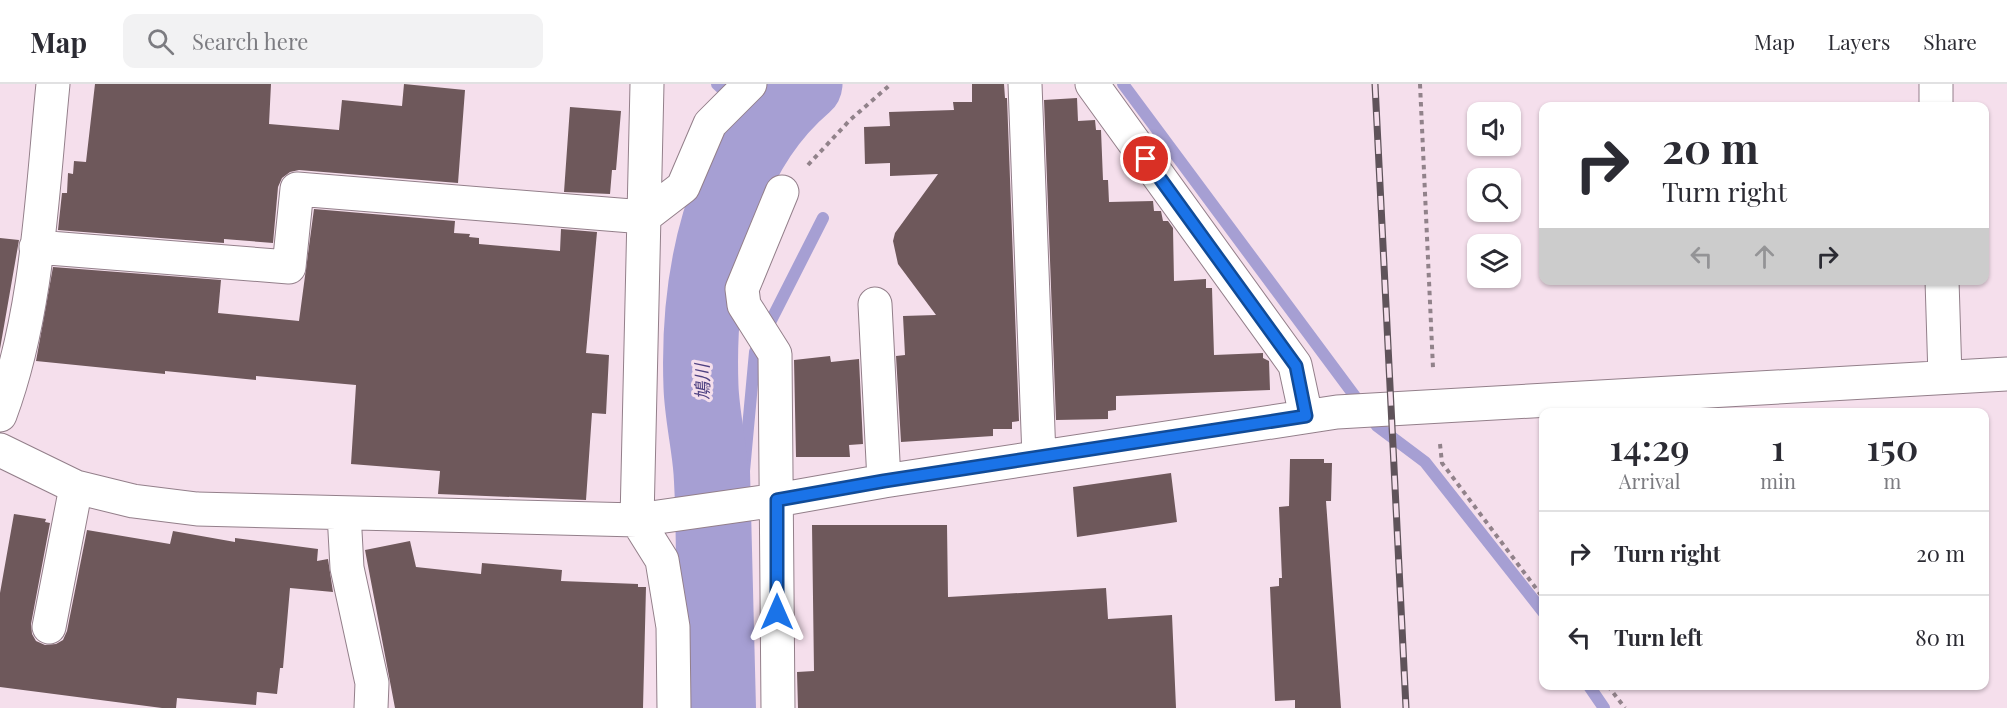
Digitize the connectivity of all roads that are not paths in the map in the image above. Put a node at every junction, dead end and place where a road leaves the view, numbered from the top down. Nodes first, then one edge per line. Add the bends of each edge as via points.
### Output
1 (53, 84) edge
2 (647, 84) edge
3 (1025, 84) edge
4 (1092, 84) edge
5 (1935, 84) edge
6 (742, 92) edge
7 (1936, 102) edge
8 (782, 192) road end
9 (644, 217) junction
10 (36, 247) junction
11 (1942, 285) edge
12 (875, 304) dead end
13 (2007, 374) edge
14 (1945, 377) junction
15 (1322, 414) junction
16 (0, 415) edge
17 (0, 450) edge
18 (1039, 457) junction
19 (884, 481) junction
20 (76, 487) junction
21 (768, 501) junction
22 (344, 513) junction
23 (637, 519) junction
24 (49, 627) dead end
25 (371, 708) edge
26 (674, 708) edge
27 (778, 708) edge

1 - 10 street
2 - 9 street
3 - 18 street
4 - 15 street via 1296,366
5 - 7 street
6 - 9 street via 710,124 683,187
8 - 21 street via 741,289 744,305 775,354
9 - 10 street via 297,189 289,267
9 - 23 street
10 - 16 street via 15,375
11 - 14 street
12 - 19 street
13 - 14 street
14 - 15 street
15 - 18 street
17 - 20 street
18 - 19 street
19 - 21 street
20 - 22 street via 133,501 197,509
20 - 24 street
21 - 23 street
21 - 27 street
22 - 23 street
22 - 25 street via 346,568 372,683
23 - 26 street via 662,560 673,627

